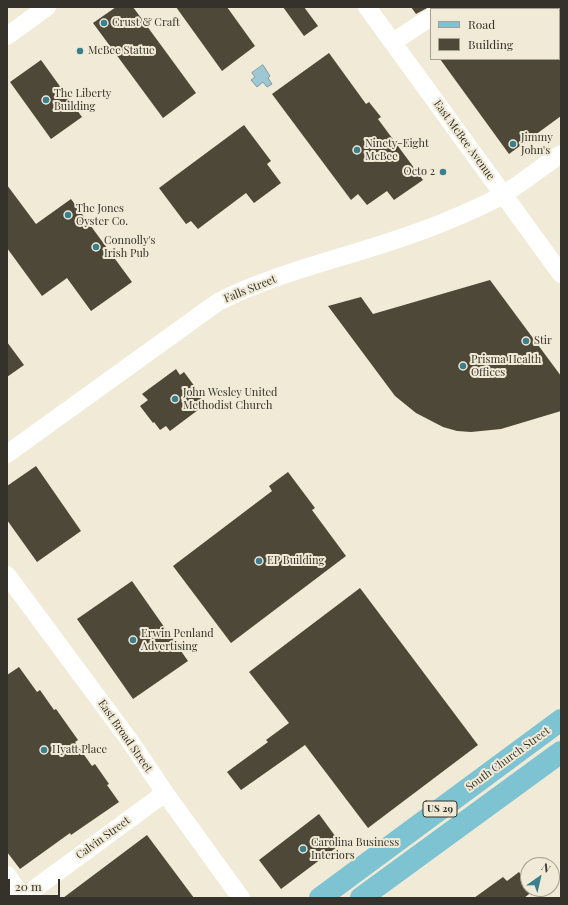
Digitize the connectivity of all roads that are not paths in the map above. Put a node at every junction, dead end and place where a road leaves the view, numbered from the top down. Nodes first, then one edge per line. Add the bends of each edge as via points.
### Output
1 (47, 7) edge
2 (367, 7) edge
3 (430, 18) edge
4 (7, 36) edge
5 (393, 42) junction
6 (561, 154) edge
7 (503, 194) junction
8 (561, 274) edge
9 (7, 454) edge
10 (7, 575) edge
11 (561, 720) edge
12 (561, 752) edge
13 (165, 793) junction
14 (7, 875) edge
15 (22, 898) edge
16 (241, 898) edge
17 (320, 898) edge
18 (361, 898) edge

1 - 4 street
2 - 5 street, East McBee Avenue
3 - 5 street
5 - 7 street, East McBee Avenue
6 - 7 street, Falls Street
7 - 8 street, East McBee Avenue
7 - 9 street, Falls Street via 428,228 239,291 218,302
10 - 13 street, East Broad Street via 130,741
11 - 17 main road, South Church Street / US 29
12 - 18 main road, US 29
13 - 15 street, Calvin Street
13 - 16 street, East Broad Street
14 - 15 street

